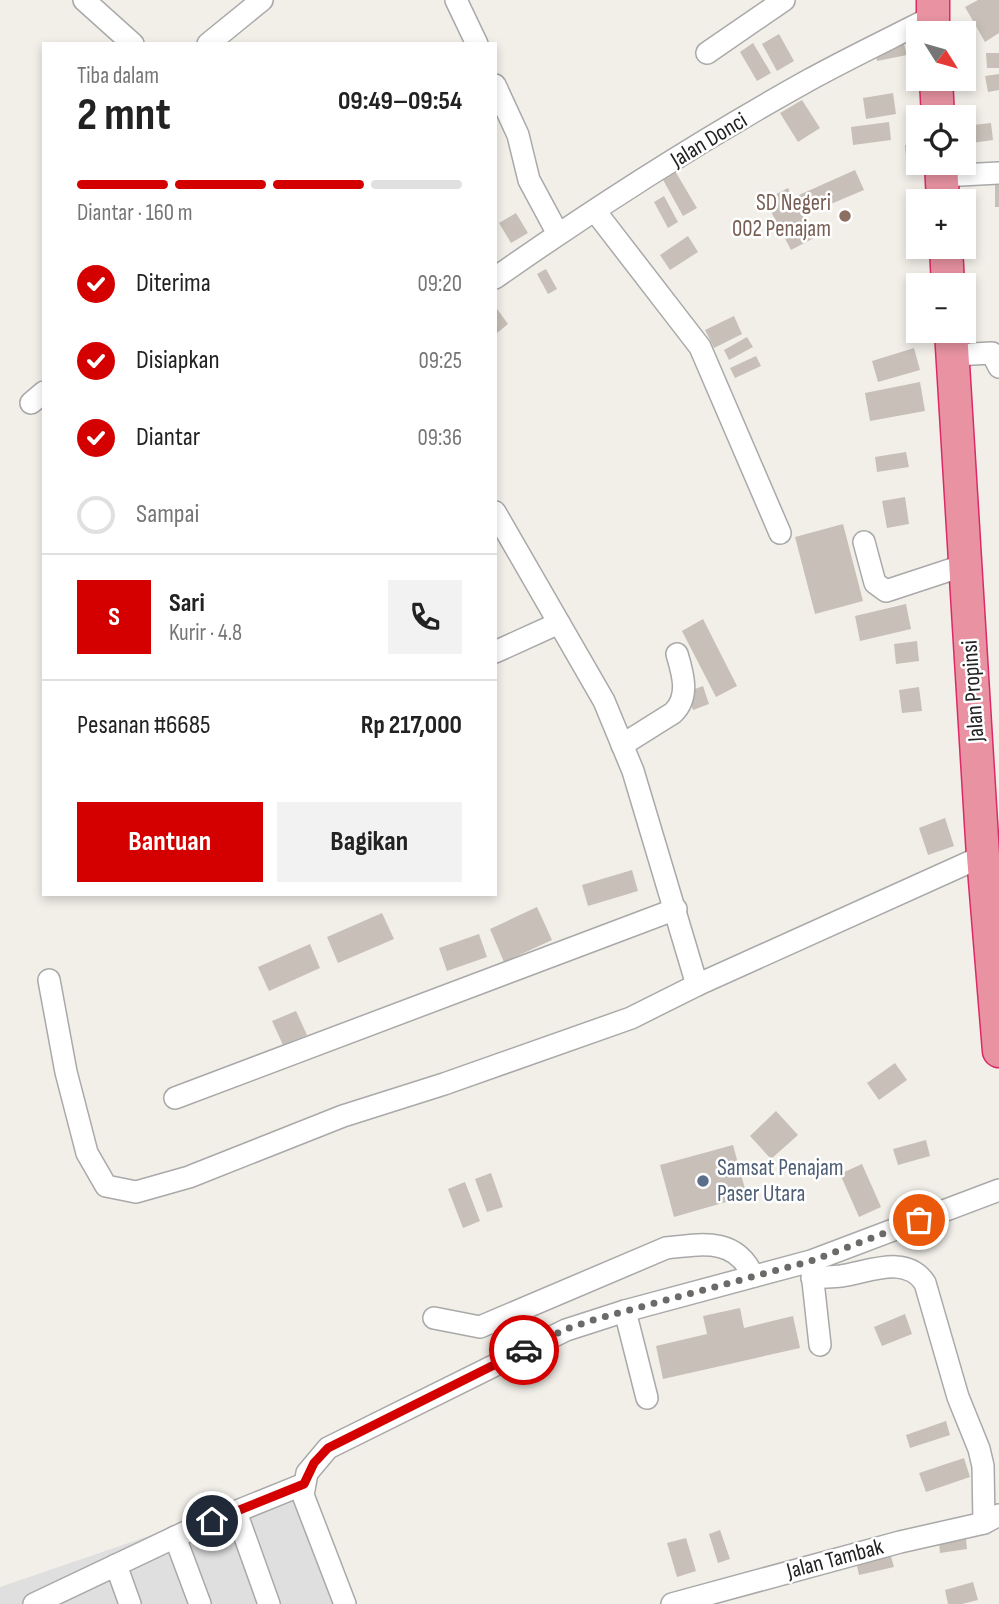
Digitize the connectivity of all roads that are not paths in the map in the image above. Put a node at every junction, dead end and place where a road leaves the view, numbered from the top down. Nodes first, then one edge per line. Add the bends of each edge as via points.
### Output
1 (84, 0) edge
2 (262, 0) edge
3 (456, 0) edge
4 (784, 0) edge
5 (933, 17) edge
6 (131, 42) edge
7 (210, 42) edge
8 (476, 42) edge
9 (707, 53) dead end
10 (497, 89) edge
11 (999, 173) edge
12 (942, 180) edge
13 (594, 211) junction
14 (558, 234) junction
15 (497, 277) edge
16 (952, 343) edge
17 (999, 367) edge
18 (497, 515) edge
19 (780, 533) dead end
20 (864, 541) dead end
21 (965, 565) junction
22 (559, 623) junction
23 (497, 651) edge
24 (677, 654) dead end
25 (622, 745) junction
26 (984, 856) junction
27 (676, 909) junction
28 (997, 965) edge
29 (49, 980) dead end
30 (697, 985) junction
31 (999, 1051) edge
32 (175, 1098) dead end
33 (999, 1191) edge
34 (811, 1269) junction
35 (753, 1276) junction
36 (625, 1311) junction
37 (434, 1318) dead end
38 (820, 1345) dead end
39 (646, 1398) dead end
40 (304, 1484) junction
41 (236, 1511) junction
42 (992, 1519) edge
43 (175, 1537) junction
44 (116, 1565) junction
45 (61, 1598) edge
46 (34, 1604) edge
47 (130, 1604) edge
48 (200, 1604) edge
49 (269, 1604) edge
50 (345, 1604) edge
51 (672, 1604) edge

1 - 6 street
2 - 7 street
3 - 8 street
4 - 9 street
5 - 13 street, Jalan Donci via 810,80
10 - 14 street via 518,135 529,180
11 - 12 street
13 - 14 street, Jalan Donci
13 - 19 street via 700,347
14 - 15 street, Jalan Donci
16 - 17 street via 992,352
16 - 21 highway, Jalan Propinsi
18 - 22 street
20 - 21 street via 876,583 886,591
21 - 26 highway, Jalan Propinsi
22 - 23 street
22 - 25 street via 604,701
24 - 25 street via 684,678 680,707
25 - 27 street
26 - 28 highway, Jalan Propinsi
26 - 30 street
27 - 30 street
27 - 32 street
28 - 31 highway, Jalan Propinsi
29 - 30 street via 87,1153 106,1186 136,1192 631,1018
33 - 34 street
34 - 35 street
34 - 38 street
34 - 42 street via 841,1276 878,1267 906,1268 919,1274 979,1449
35 - 36 street
35 - 37 street via 739,1254 724,1247 666,1248 480,1327
36 - 39 street
36 - 40 street via 566,1329 328,1448
40 - 41 street
40 - 50 street via 303,1495
41 - 43 street
41 - 49 street
42 - 51 street, Jalan Tambak
43 - 44 street
43 - 48 street
44 - 45 street
44 - 47 street
45 - 46 street

